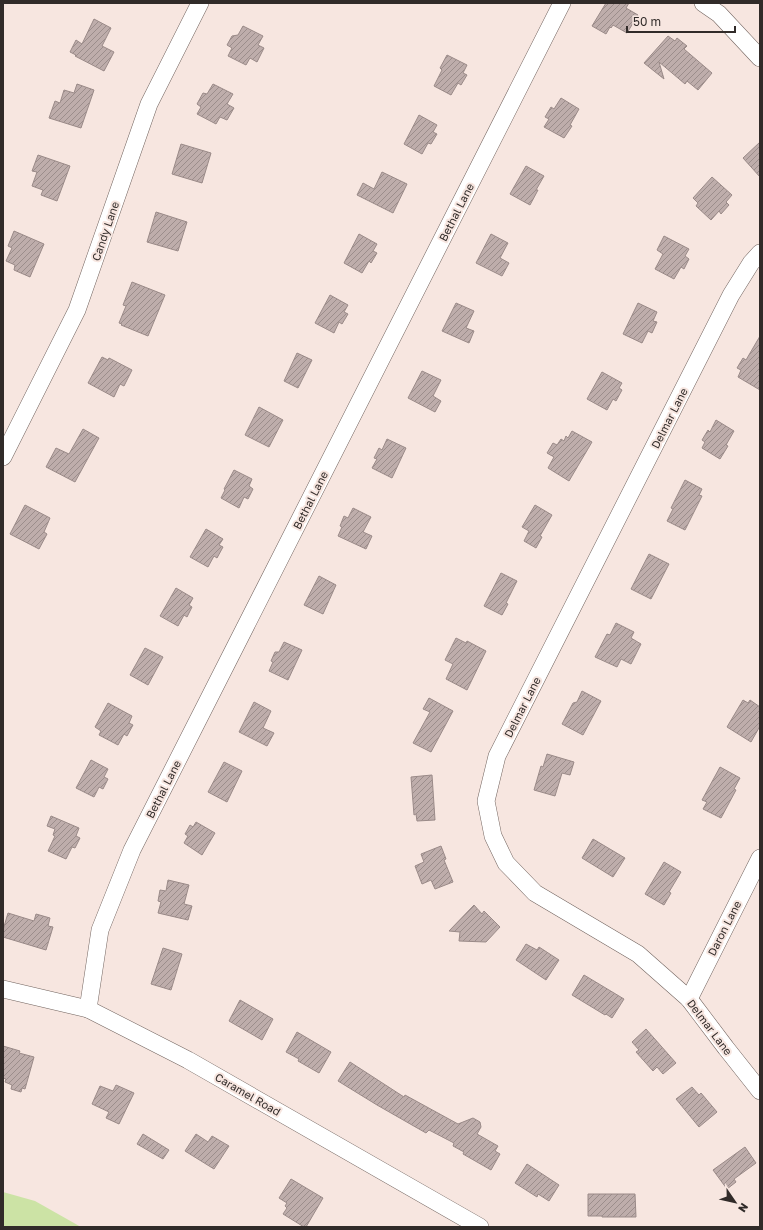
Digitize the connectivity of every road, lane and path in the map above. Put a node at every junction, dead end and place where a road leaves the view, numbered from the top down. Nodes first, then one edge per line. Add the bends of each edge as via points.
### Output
1 (200, 3) edge
2 (562, 3) edge
3 (703, 3) edge
4 (760, 58) edge
5 (760, 254) edge
6 (3, 457) edge
7 (760, 858) edge
8 (3, 989) edge
9 (689, 999) junction
10 (88, 1009) junction
11 (760, 1091) edge
12 (480, 1227) edge

1 - 6 street, Candy Lane via 149,104 77,310
2 - 10 street, Bethal Lane via 132,850 100,930
3 - 4 street via 719,14
5 - 9 street, Delmar Lane via 751,263 731,295 497,756 486,801 493,836 506,863 535,893 638,954
7 - 9 street, Daron Lane
8 - 10 street, Caramel Road
9 - 11 street, Delmar Lane
10 - 12 street, Caramel Road via 188,1060

